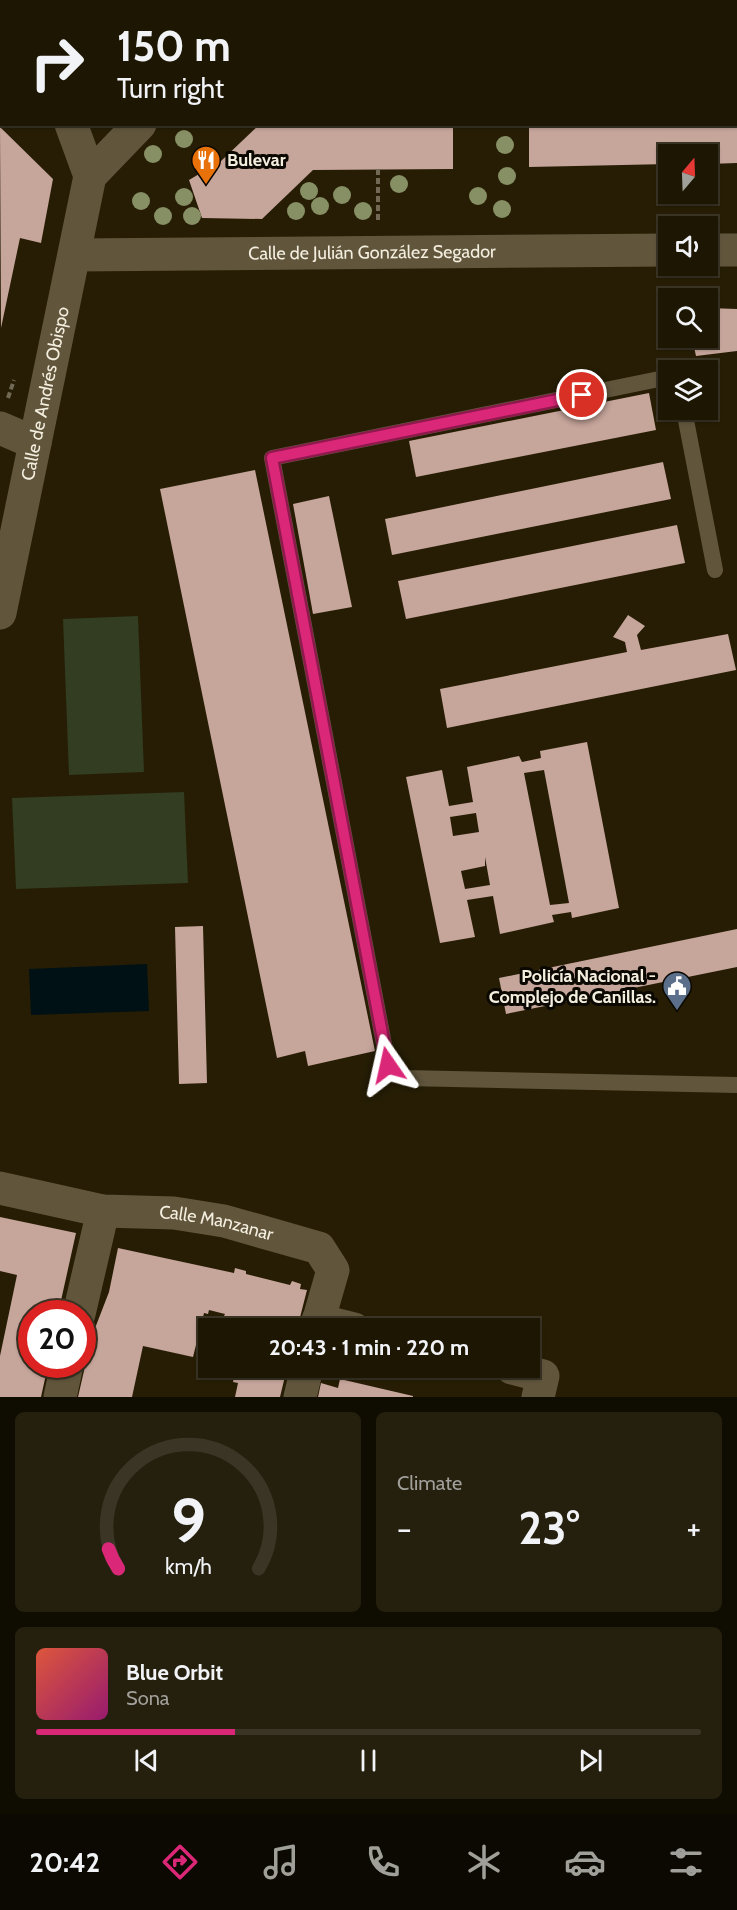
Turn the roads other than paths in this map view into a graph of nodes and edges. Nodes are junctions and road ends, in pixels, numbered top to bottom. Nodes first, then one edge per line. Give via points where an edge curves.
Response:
1 (72, 126) edge
2 (138, 126) edge
3 (90, 176) junction
4 (658, 250) edge
5 (718, 250) edge
6 (737, 250) edge
7 (75, 255) junction
8 (658, 379) edge
9 (686, 420) edge
10 (0, 428) edge
11 (35, 443) junction
12 (715, 570) dead end
13 (0, 612) edge
14 (737, 1086) edge
15 (0, 1188) edge
16 (103, 1211) junction
17 (82, 1300) edge
18 (319, 1318) edge
19 (65, 1378) edge
20 (305, 1378) edge
21 (60, 1397) edge
22 (300, 1397) edge

1 - 3 street
2 - 3 street
3 - 7 street, Calle de Andrés Obispo
4 - 7 street, Calle de Julián González Segador
5 - 6 street
7 - 11 street, Calle de Andrés Obispo
8 - 14 lane via 272,458 388,1065 405,1078
9 - 12 lane
10 - 11 street
11 - 13 street, Calle de Andrés Obispo
15 - 16 street, Calle Manzanar
16 - 17 street
16 - 18 street, Calle Manzanar via 174,1213 224,1221 319,1248 333,1270
19 - 21 street
20 - 22 street

